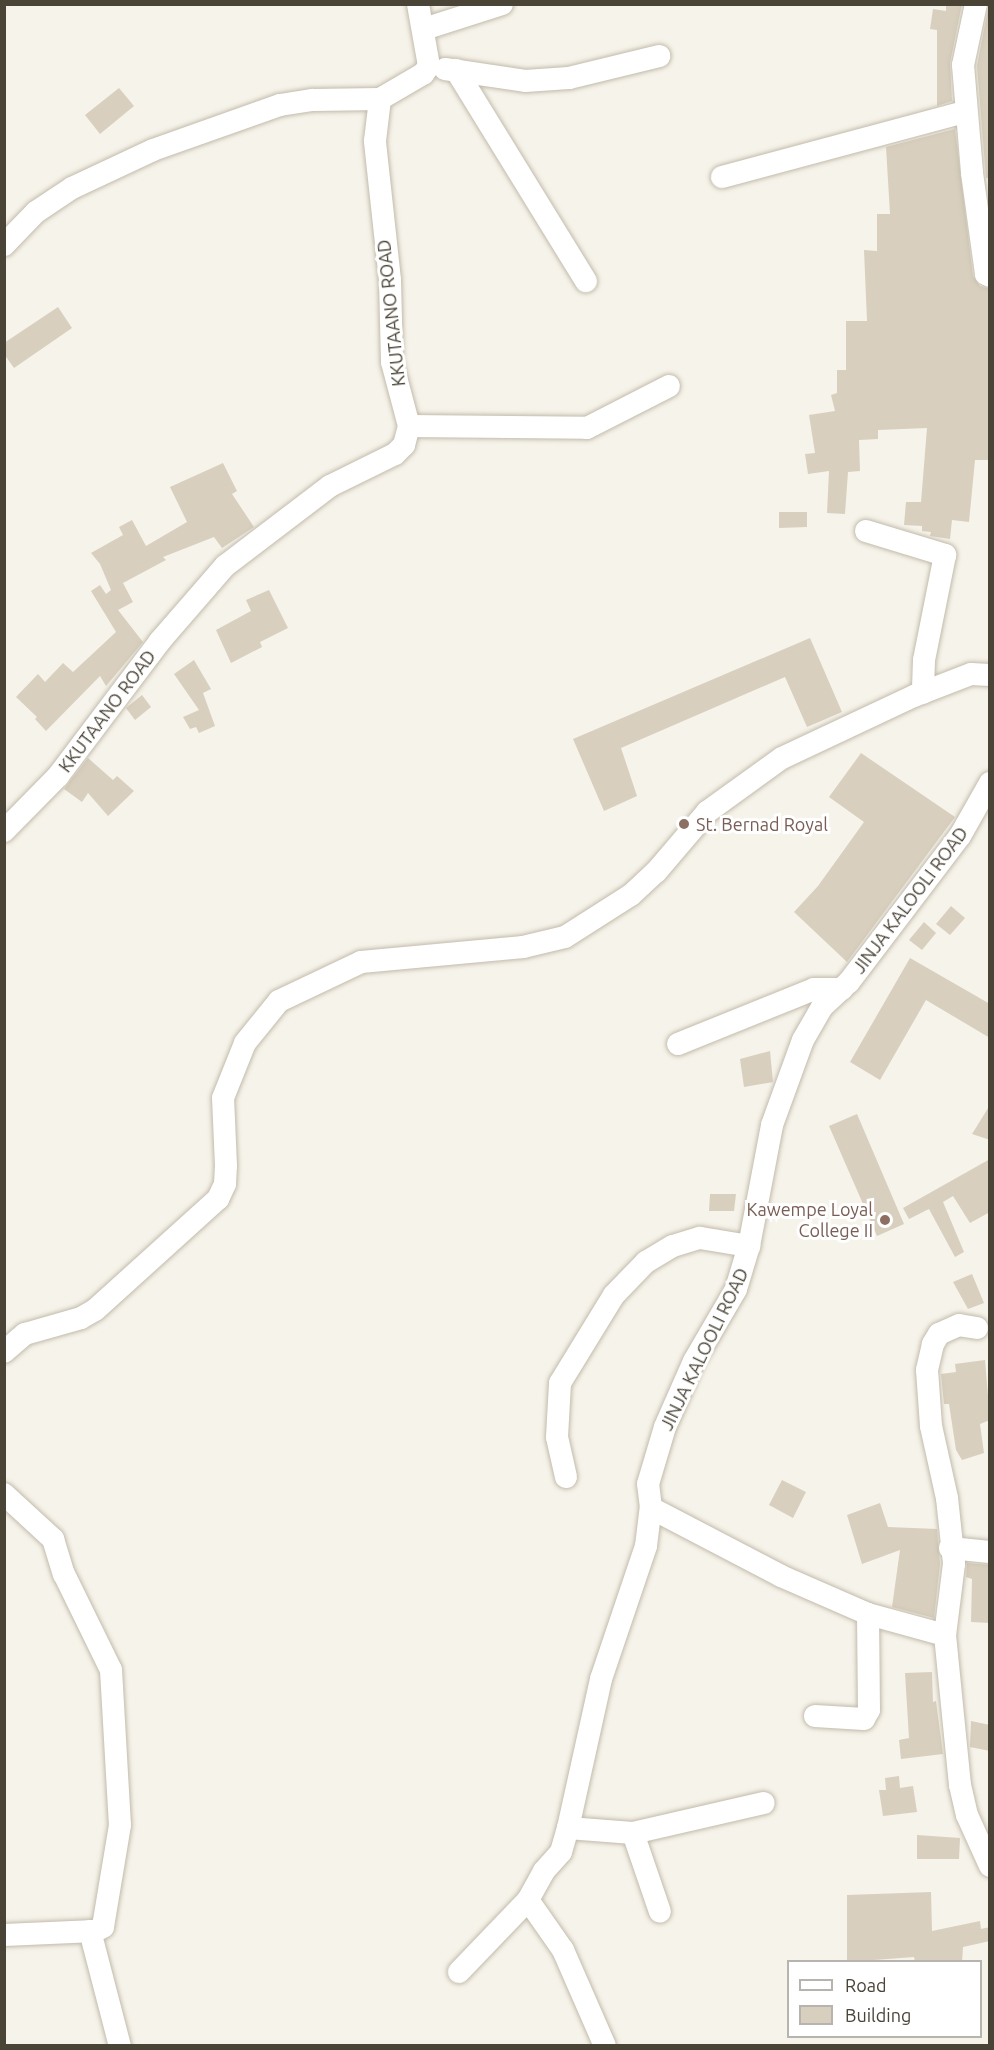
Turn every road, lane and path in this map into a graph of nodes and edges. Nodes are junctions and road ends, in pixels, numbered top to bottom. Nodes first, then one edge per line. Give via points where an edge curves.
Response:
1 (418, 4) edge
2 (502, 4) edge
3 (976, 4) edge
4 (424, 29) junction
5 (659, 56) dead end
6 (429, 66) junction
7 (456, 70) junction
8 (380, 99) junction
9 (965, 112) junction
10 (722, 177) dead end
11 (4, 245) edge
12 (990, 276) edge
13 (586, 281) dead end
14 (669, 386) dead end
15 (409, 426) junction
16 (866, 531) dead end
17 (990, 675) edge
18 (923, 693) junction
19 (990, 783) edge
20 (4, 831) edge
21 (842, 989) junction
22 (678, 1044) dead end
23 (749, 1246) junction
24 (977, 1328) dead end
25 (4, 1352) edge
26 (566, 1477) dead end
27 (4, 1494) edge
28 (651, 1508) junction
29 (950, 1548) junction
30 (990, 1552) edge
31 (868, 1614) junction
32 (945, 1635) junction
33 (815, 1716) dead end
34 (764, 1803) dead end
35 (568, 1828) junction
36 (633, 1833) junction
37 (990, 1866) edge
38 (528, 1900) junction
39 (660, 1912) dead end
40 (90, 1931) junction
41 (4, 1935) edge
42 (459, 1972) dead end
43 (120, 2046) edge
44 (605, 2046) edge

1 - 4 street
2 - 4 street
3 - 9 street via 963,65
4 - 6 street
5 - 7 street via 569,78 525,81
6 - 7 street
6 - 8 street via 423,74
7 - 13 street
8 - 11 street via 313,100 280,105 153,150 72,188 36,212
8 - 15 street, KKUTAANO ROAD via 376,158 390,280 392,362
9 - 10 street
9 - 12 street via 986,274
14 - 15 street via 587,428
15 - 20 street, KKUTAANO ROAD via 404,445 395,454 330,486 225,566 160,641 58,776
16 - 18 street via 945,555 924,660
17 - 18 street via 971,674
18 - 25 street via 807,745 758,774 707,812 632,895 565,937 523,947 361,962 279,1001 245,1042 223,1098 226,1166 225,1184 218,1199 95,1310 81,1318 25,1334
19 - 21 street, JINJA KALOOLI ROAD via 960,836
21 - 22 street via 813,989
21 - 23 street, JINJA KALOOLI ROAD via 822,1007 802,1040 772,1125
23 - 26 street via 700,1238 673,1246 646,1262 614,1295 560,1383 557,1437
23 - 28 street, JINJA KALOOLI ROAD via 736,1289 694,1361 664,1427 648,1484
24 - 29 street via 959,1325 939,1334 927,1370 931,1426 950,1518
27 - 40 street via 53,1539 64,1574 114,1680 119,1834 107,1919 103,1927
28 - 31 street via 781,1576
28 - 35 street, JINJA KALOOLI ROAD via 646,1546 601,1679
29 - 30 street
29 - 32 street via 954,1564
31 - 32 street
31 - 33 street via 869,1697 864,1719
32 - 37 street via 960,1785
34 - 36 street
35 - 36 street
35 - 38 street, JINJA KALOOLI ROAD via 561,1852
36 - 39 street
38 - 42 street, JINJA KALOOLI ROAD
38 - 44 street via 563,1950
40 - 41 street
40 - 43 street

